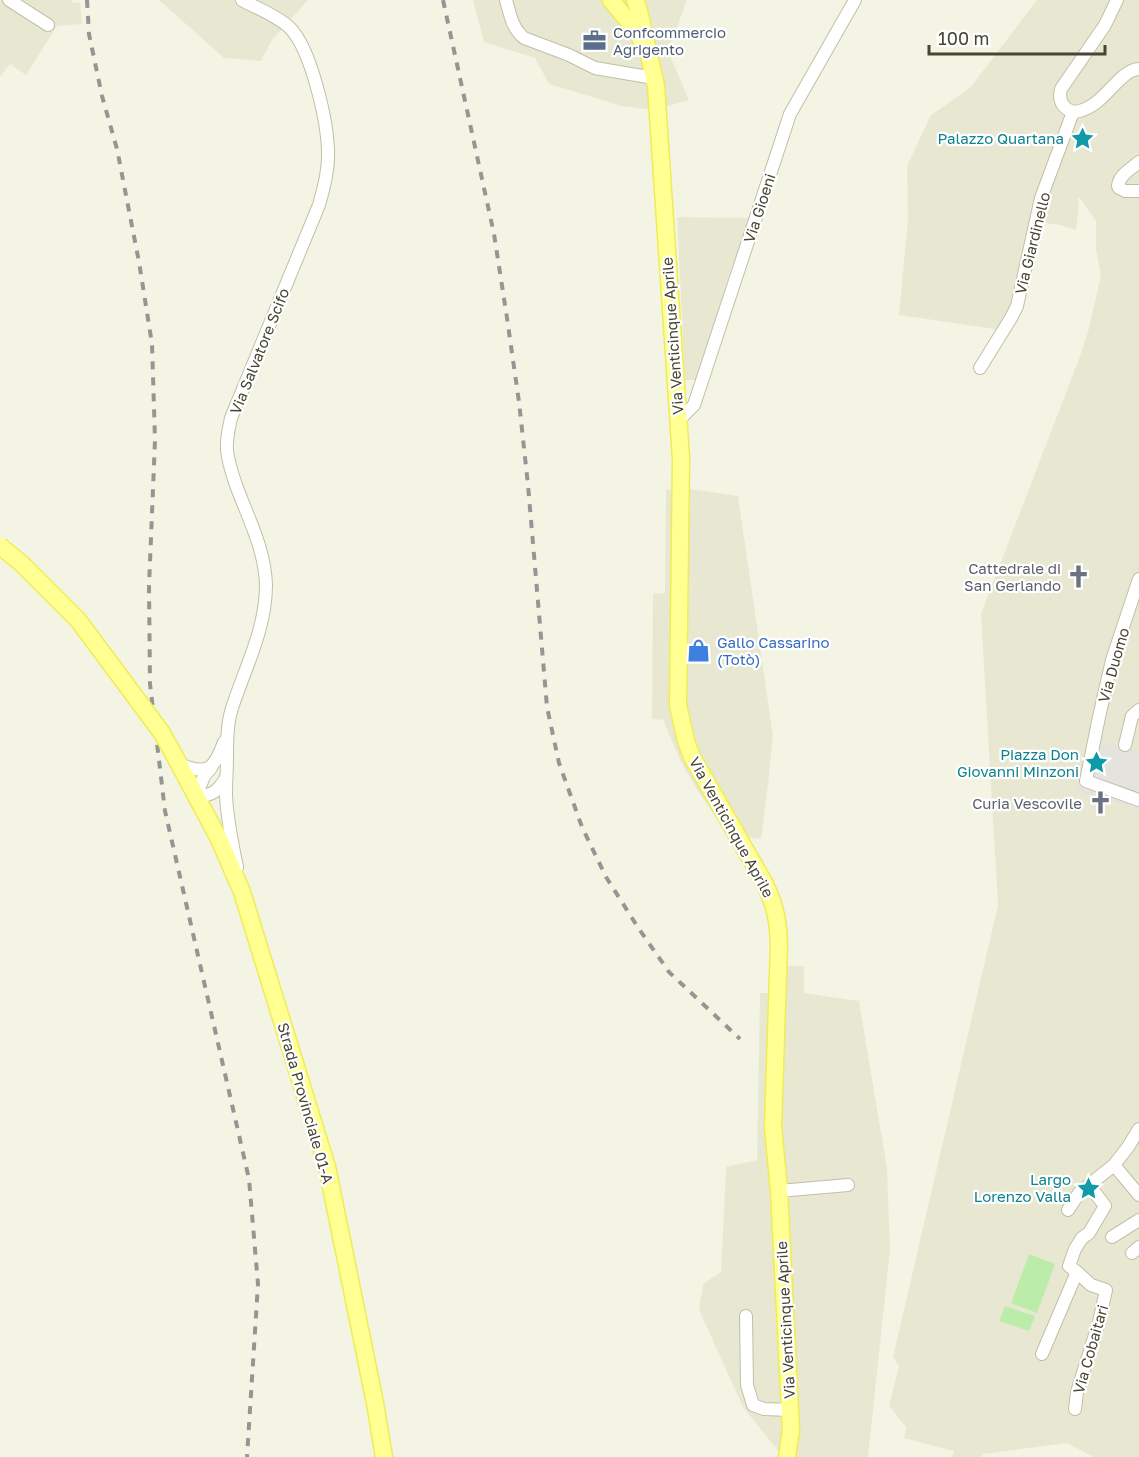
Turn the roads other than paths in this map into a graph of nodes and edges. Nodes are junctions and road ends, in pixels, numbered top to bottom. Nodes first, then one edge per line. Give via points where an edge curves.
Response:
1 (9, 0) edge
2 (242, 0) edge
3 (506, 0) edge
4 (611, 0) edge
5 (635, 0) edge
6 (855, 0) edge
7 (1117, 0) edge
8 (48, 26) dead end
9 (649, 56) junction
10 (1139, 69) edge
11 (654, 78) junction
12 (1073, 112) junction
13 (1139, 162) edge
14 (1139, 191) edge
15 (980, 368) dead end
16 (678, 421) junction
17 (0, 546) edge
18 (1139, 579) edge
19 (1139, 710) edge
20 (227, 733) junction
21 (1125, 745) dead end
22 (179, 764) junction
23 (211, 768) junction
24 (226, 778) junction
25 (196, 797) junction
26 (1139, 800) edge
27 (242, 892) junction
28 (1139, 1129) edge
29 (1114, 1165) junction
30 (848, 1185) dead end
31 (1089, 1185) junction
32 (779, 1191) junction
33 (1139, 1195) edge
34 (1068, 1210) dead end
35 (1139, 1220) edge
36 (1112, 1237) dead end
37 (1077, 1272) junction
38 (746, 1316) dead end
39 (1042, 1354) dead end
40 (790, 1410) junction
41 (1074, 1410) dead end
42 (384, 1457) edge
43 (787, 1457) edge

1 - 8 street
2 - 20 street, Via Salvatore Scifo via 285,23 298,38 312,70 328,151 320,205 228,433 228,463 254,530 266,585 258,636
3 - 11 street via 514,26 524,38 595,68
4 - 9 main road, Via Venticinque Aprile via 637,32
5 - 9 main road, Via Venticinque Aprile
6 - 16 street, Via Gioeni via 790,114 694,405
7 - 12 street via 1105,25 1061,89 1060,101
9 - 11 main road, Via Venticinque Aprile
10 - 12 street via 1128,71 1096,102
11 - 16 main road, Via Venticinque Aprile
12 - 15 street, Via Giardinello via 1041,198 1017,306
13 - 14 street via 1118,183 1122,190
16 - 32 main road, Via Venticinque Aprile via 678,705 692,757 765,884 776,914 773,1127
17 - 22 main road, Strada Provinciale 01-A, bridge via 78,620 162,733
18 - 26 street, Via Duomo via 1112,660 1086,781
19 - 21 street via 1132,716
20 - 23 street, Via Salvatore Scifo
20 - 24 street, Via Salvatore Scifo
22 - 23 street via 202,770
22 - 25 main road, Strada Provinciale 01-A
23 - 25 street, Via Salvatore Scifo
24 - 25 street via 220,789 209,796
24 - 27 street, Via Salvatore Scifo via 228,816
25 - 27 main road, Strada Provinciale 01-A
27 - 42 main road, Strada Provinciale 01-A via 327,1167
28 - 29 street
29 - 31 street
29 - 33 street
30 - 32 street
31 - 34 street
31 - 37 street via 1105,1206 1075,1249 1069,1266
32 - 40 main road, Via Venticinque Aprile
35 - 36 street
37 - 39 street
37 - 41 street, Via Cobaitari via 1091,1285 1106,1290
38 - 40 street via 747,1385 753,1406
40 - 43 main road, Via Venticinque Aprile

